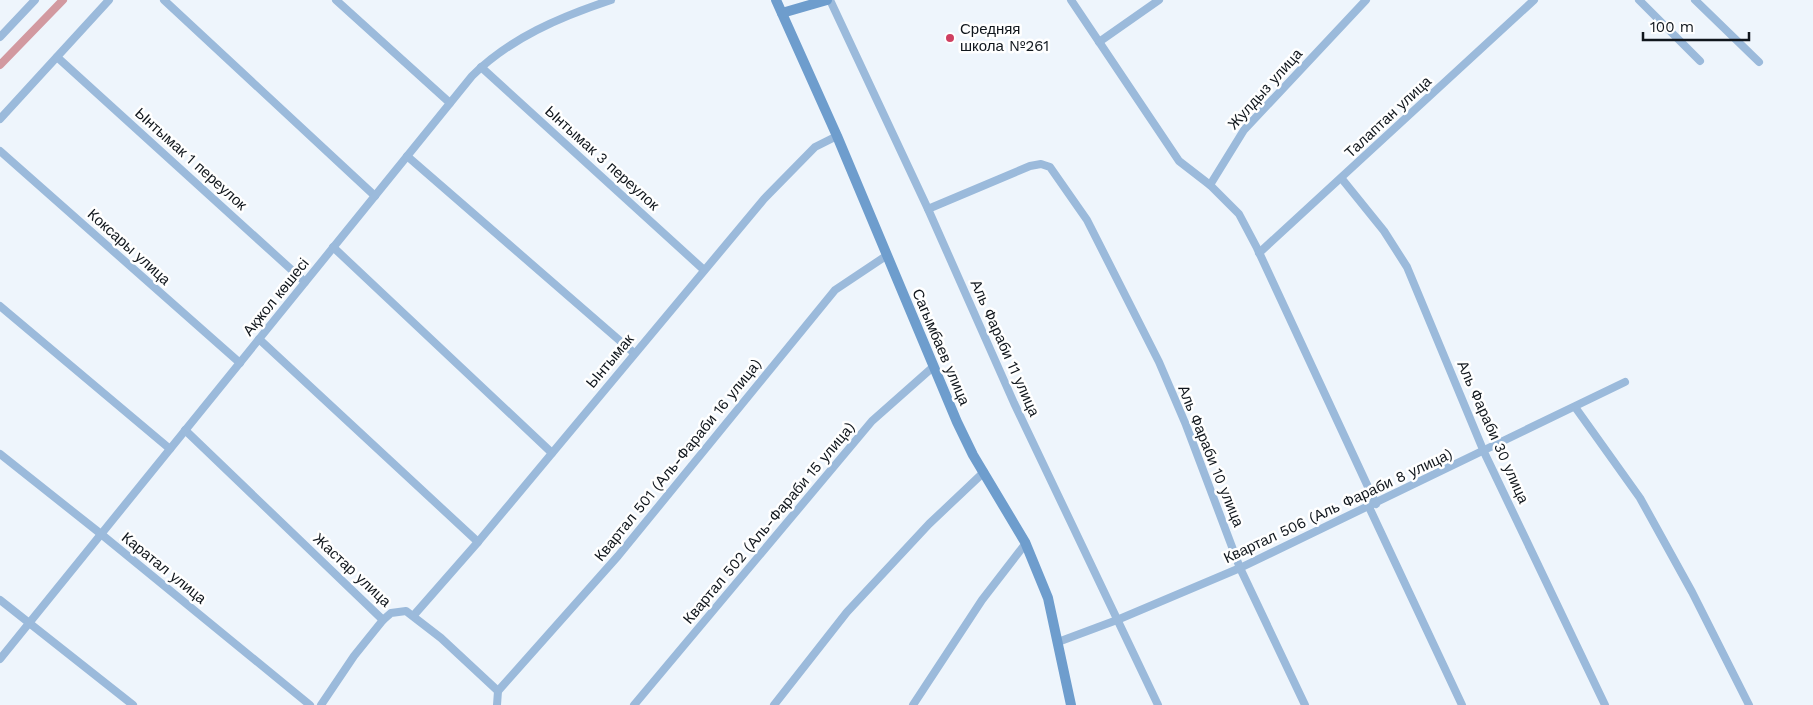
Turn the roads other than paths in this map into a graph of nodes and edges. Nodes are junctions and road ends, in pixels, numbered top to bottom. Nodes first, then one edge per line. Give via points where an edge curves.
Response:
1 (35, 0) edge
2 (109, 0) edge
3 (164, 0) edge
4 (336, 0) edge
5 (611, 0) edge
6 (776, 0) edge
7 (828, 0) edge
8 (1072, 0) edge
9 (1160, 0) edge
10 (1366, 0) edge
11 (1534, 0) edge
12 (1638, 0) edge
13 (1694, 0) edge
14 (782, 13) junction
15 (0, 37) edge
16 (1098, 42) junction
17 (57, 57) junction
18 (1700, 60) dead end
19 (1759, 62) dead end
20 (481, 67) junction
21 (450, 103) junction
22 (0, 119) edge
23 (837, 136) junction
24 (0, 151) edge
25 (407, 156) junction
26 (1342, 179) junction
27 (1210, 185) junction
28 (375, 196) junction
29 (928, 209) junction
30 (334, 247) junction
31 (1260, 253) junction
32 (886, 256) junction
33 (704, 270) junction
34 (305, 282) junction
35 (0, 306) edge
36 (259, 339) junction
37 (634, 353) junction
38 (240, 363) junction
39 (933, 367) junction
40 (1624, 382) dead end
41 (1575, 407) junction
42 (186, 430) junction
43 (170, 449) junction
44 (1484, 452) junction
45 (552, 453) junction
46 (0, 454) edge
47 (984, 472) junction
48 (1372, 506) junction
49 (101, 534) junction
50 (478, 542) junction
51 (1026, 543) junction
52 (1240, 568) junction
53 (0, 600) edge
54 (414, 614) junction
55 (383, 620) junction
56 (1117, 620) junction
57 (29, 624) junction
58 (1058, 642) junction
59 (0, 659) edge
60 (498, 691) junction
61 (133, 705) edge
62 (310, 705) edge
63 (321, 705) edge
64 (497, 705) edge
65 (634, 705) edge
66 (774, 705) edge
67 (913, 705) edge
68 (1071, 705) edge
69 (1158, 705) edge
70 (1305, 705) edge
71 (1462, 705) edge
72 (1605, 705) edge
73 (1750, 705) edge

1 - 15 street
2 - 17 street
3 - 28 street
4 - 21 street
5 - 20 street, Ақжол көшесі via 520,37
6 - 14 street, Сагымбаев улица
7 - 14 street
7 - 29 street, Аль Фараби 11 улица
8 - 16 street
9 - 16 street
10 - 27 street, Жулдыз улица via 1244,130
11 - 26 street, Талаптан улица
12 - 18 street
13 - 19 street
14 - 23 street, Сагымбаев улица
16 - 27 street via 1179,161
17 - 22 street
17 - 34 street, Ынтымак 1 переулок
20 - 21 street, Ақжол көшесі
20 - 33 street, Ынтымак 3 переулок
21 - 25 street, Ақжол көшесі
23 - 32 street, Сагымбаев улица
23 - 33 street, Ынтымак via 815,147 798,163
24 - 38 street, Коксары улица
25 - 28 street, Ақжол көшесі
25 - 37 street
26 - 31 street, Талаптан улица
26 - 44 street, Аль Фараби 30 улица via 1384,231 1407,267
27 - 31 street via 1239,214
28 - 30 street, Ақжол көшесі
29 - 52 street, Аль Фараби 10 улица via 1030,166 1050,166 1087,220 1159,362
29 - 56 street, Аль Фараби 11 улица via 1014,403
30 - 34 street, Ақжол көшесі
30 - 45 street
31 - 48 street
32 - 39 street, Сагымбаев улица
32 - 60 street, Квартал 501 (Аль-Фараби 16 улица) via 835,290 618,556
33 - 37 street, Ынтымак
34 - 36 street, Ақжол көшесі
35 - 43 street
36 - 38 street, Ақжол көшесі
36 - 50 street
37 - 45 street, Ынтымак
38 - 42 street, Ақжол көшесі
39 - 47 street, Сагымбаев улица
39 - 65 street, Квартал 502 (Аль-Фараби 15 улица) via 872,420
40 - 41 street, Квартал 506 (Аль Фараби 8 улица)
41 - 44 street, Квартал 506 (Аль Фараби 8 улица)
41 - 73 street via 1640,498
42 - 43 street, Ақжол көшесі
42 - 55 street, Жастар улица
43 - 49 street, Ақжол көшесі
44 - 48 street, Квартал 506 (Аль Фараби 8 улица)
44 - 72 street, Аль Фараби 30 улица
45 - 50 street, Ынтымак
46 - 49 street, Каратал улица
47 - 51 street, Сагымбаев улица
47 - 66 street via 846,612
48 - 52 street, Квартал 506 (Аль Фараби 8 улица)
48 - 71 street
49 - 57 street, Ақжол көшесі
49 - 62 street, Каратал улица
50 - 54 street, Ынтымак
51 - 58 street, Сагымбаев улица via 1048,598
51 - 67 street via 982,600
52 - 56 street, Квартал 506 (Аль Фараби 8 улица)
52 - 70 street, Аль Фараби 10 улица
53 - 57 street
54 - 55 street, Жастар улица via 398,611
54 - 60 street
55 - 63 street
56 - 58 street, Квартал 506 (Аль Фараби 8 улица)
56 - 69 street, Аль Фараби 11 улица
57 - 59 street, Ақжол көшесі
57 - 61 street
58 - 68 street, Сагымбаев улица
60 - 64 street

